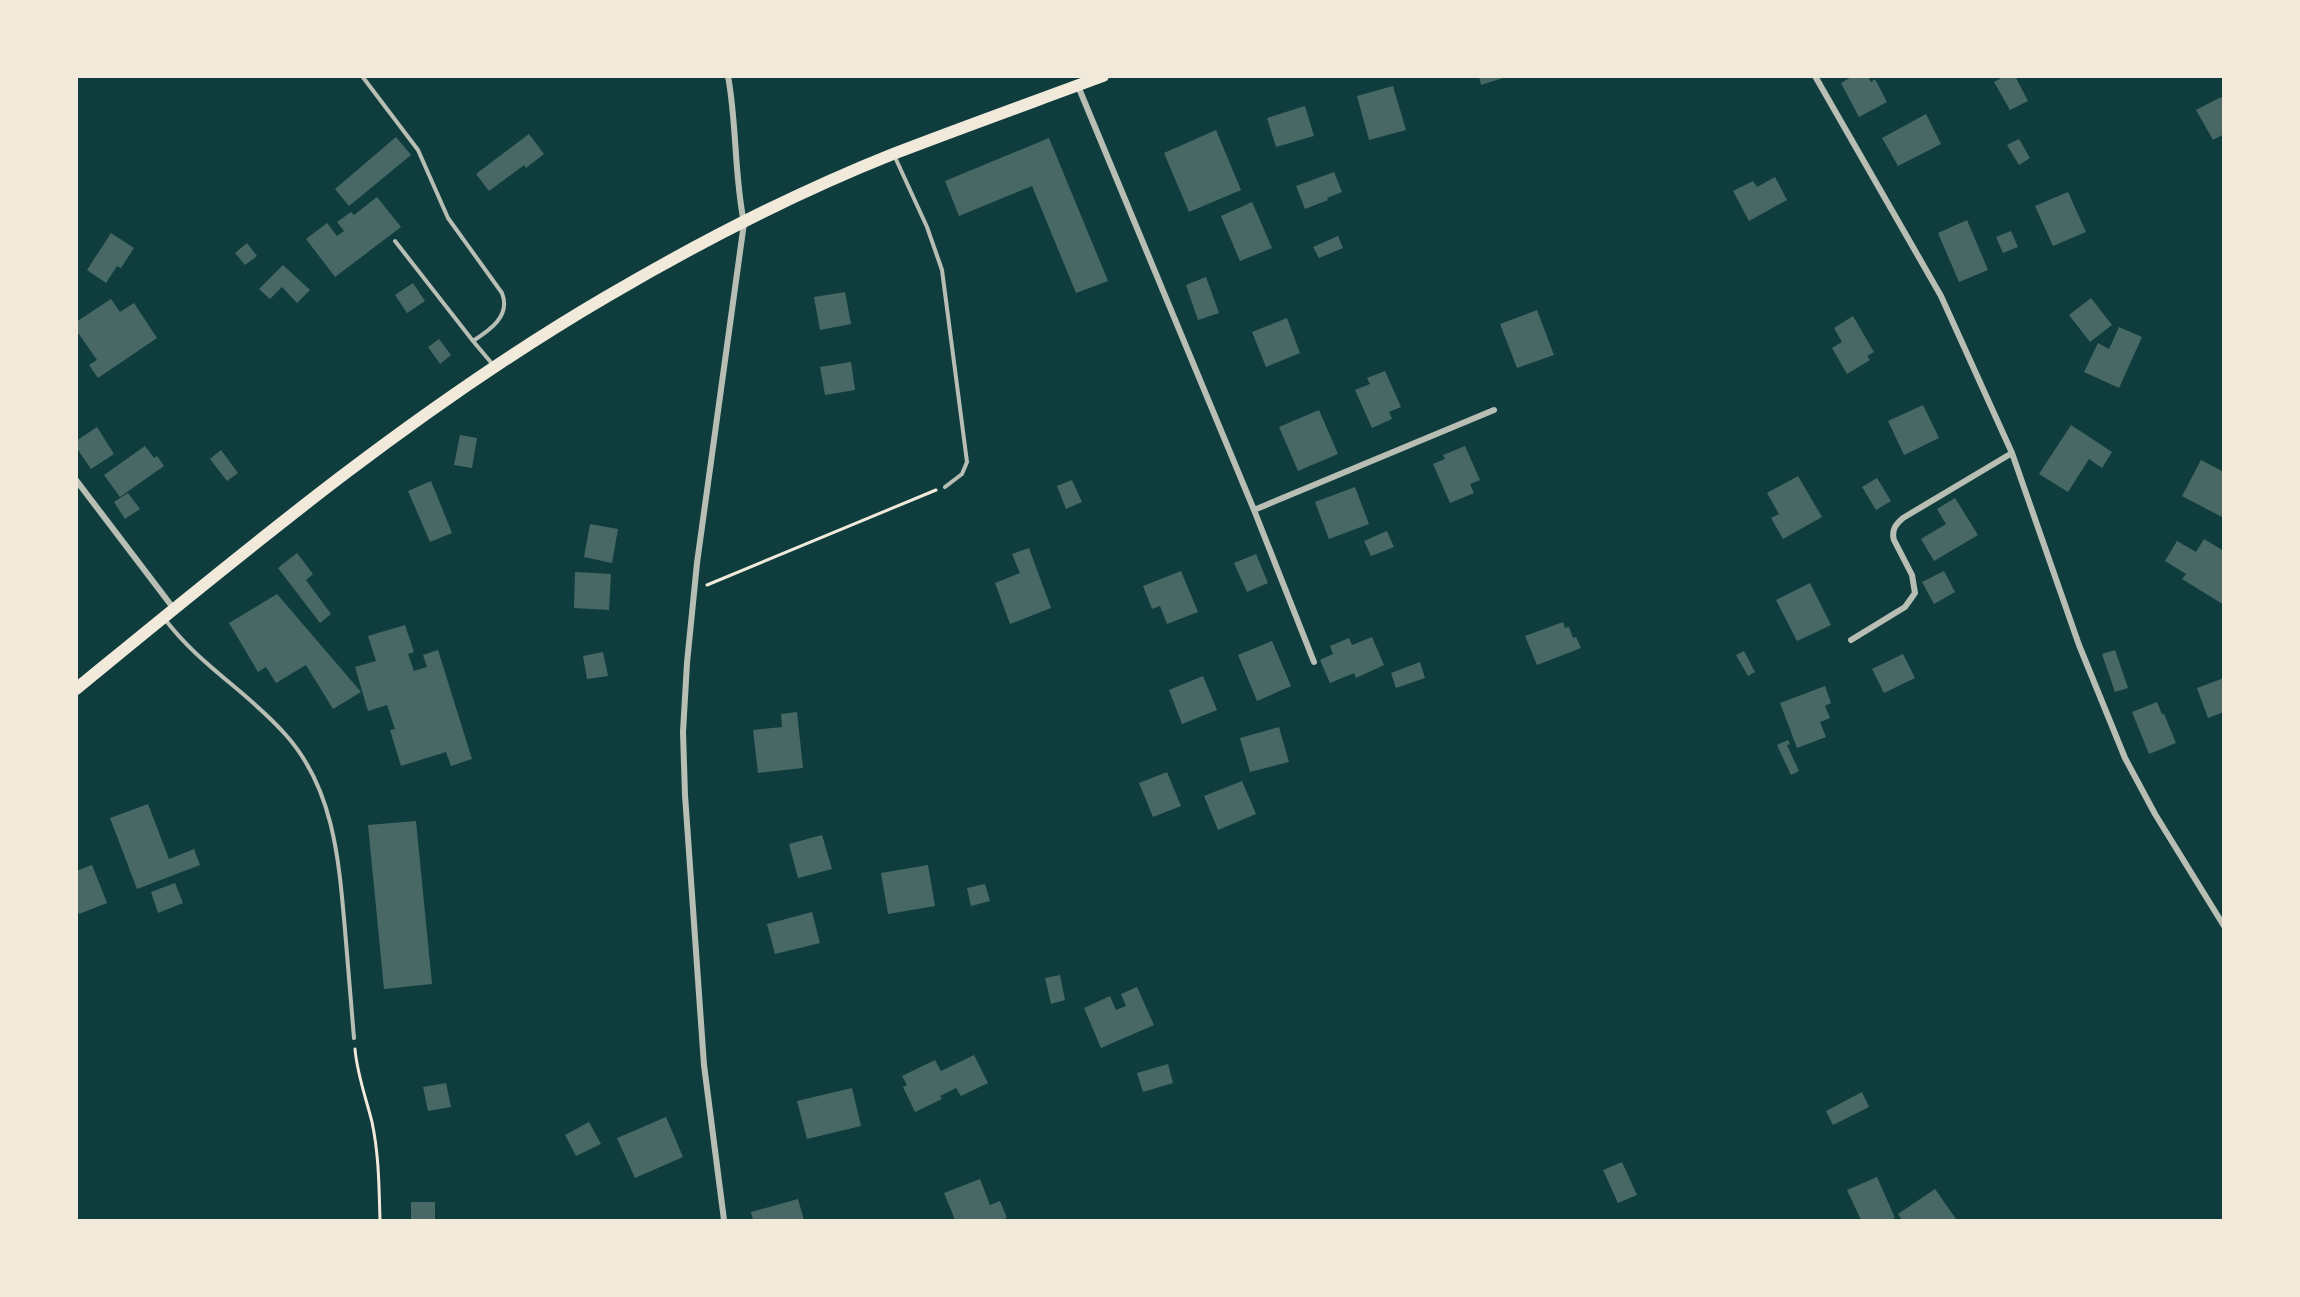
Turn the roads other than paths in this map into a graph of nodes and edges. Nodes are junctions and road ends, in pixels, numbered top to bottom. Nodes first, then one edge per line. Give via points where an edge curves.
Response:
1 (362, 76) edge
2 (728, 76) edge
3 (1103, 76) edge
4 (1815, 76) edge
5 (1078, 86) junction
6 (894, 154) junction
7 (744, 223) junction
8 (395, 242) dead end
9 (473, 341) junction
10 (494, 367) junction
11 (1494, 410) dead end
12 (2012, 453) junction
13 (76, 480) edge
14 (945, 487) road end
15 (1254, 510) junction
16 (174, 609) junction
17 (164, 618) junction
18 (1851, 640) dead end
19 (1314, 662) dead end
20 (76, 689) edge
21 (2223, 926) edge
22 (354, 1038) road end
23 (724, 1221) edge

1 - 9 lane via 418,150 448,218 502,293 504,306 500,318
2 - 7 street via 734,111 736,182
3 - 5 main road
4 - 12 street via 1941,296
5 - 6 main road
5 - 15 street
6 - 7 main road
6 - 14 lane via 931,236 944,281 967,455 966,469
7 - 10 main road via 615,292
7 - 23 street via 694,590 683,732 704,1065
8 - 9 lane
9 - 10 lane
10 - 16 main road via 341,476
11 - 15 street
12 - 18 street via 1895,525 1892,535 1914,580 1913,599
12 - 21 street via 2079,645 2125,758
13 - 16 street
15 - 19 street
16 - 17 main road
17 - 20 main road
17 - 22 lane via 200,659 271,718 294,744 316,780 331,824 338,862

